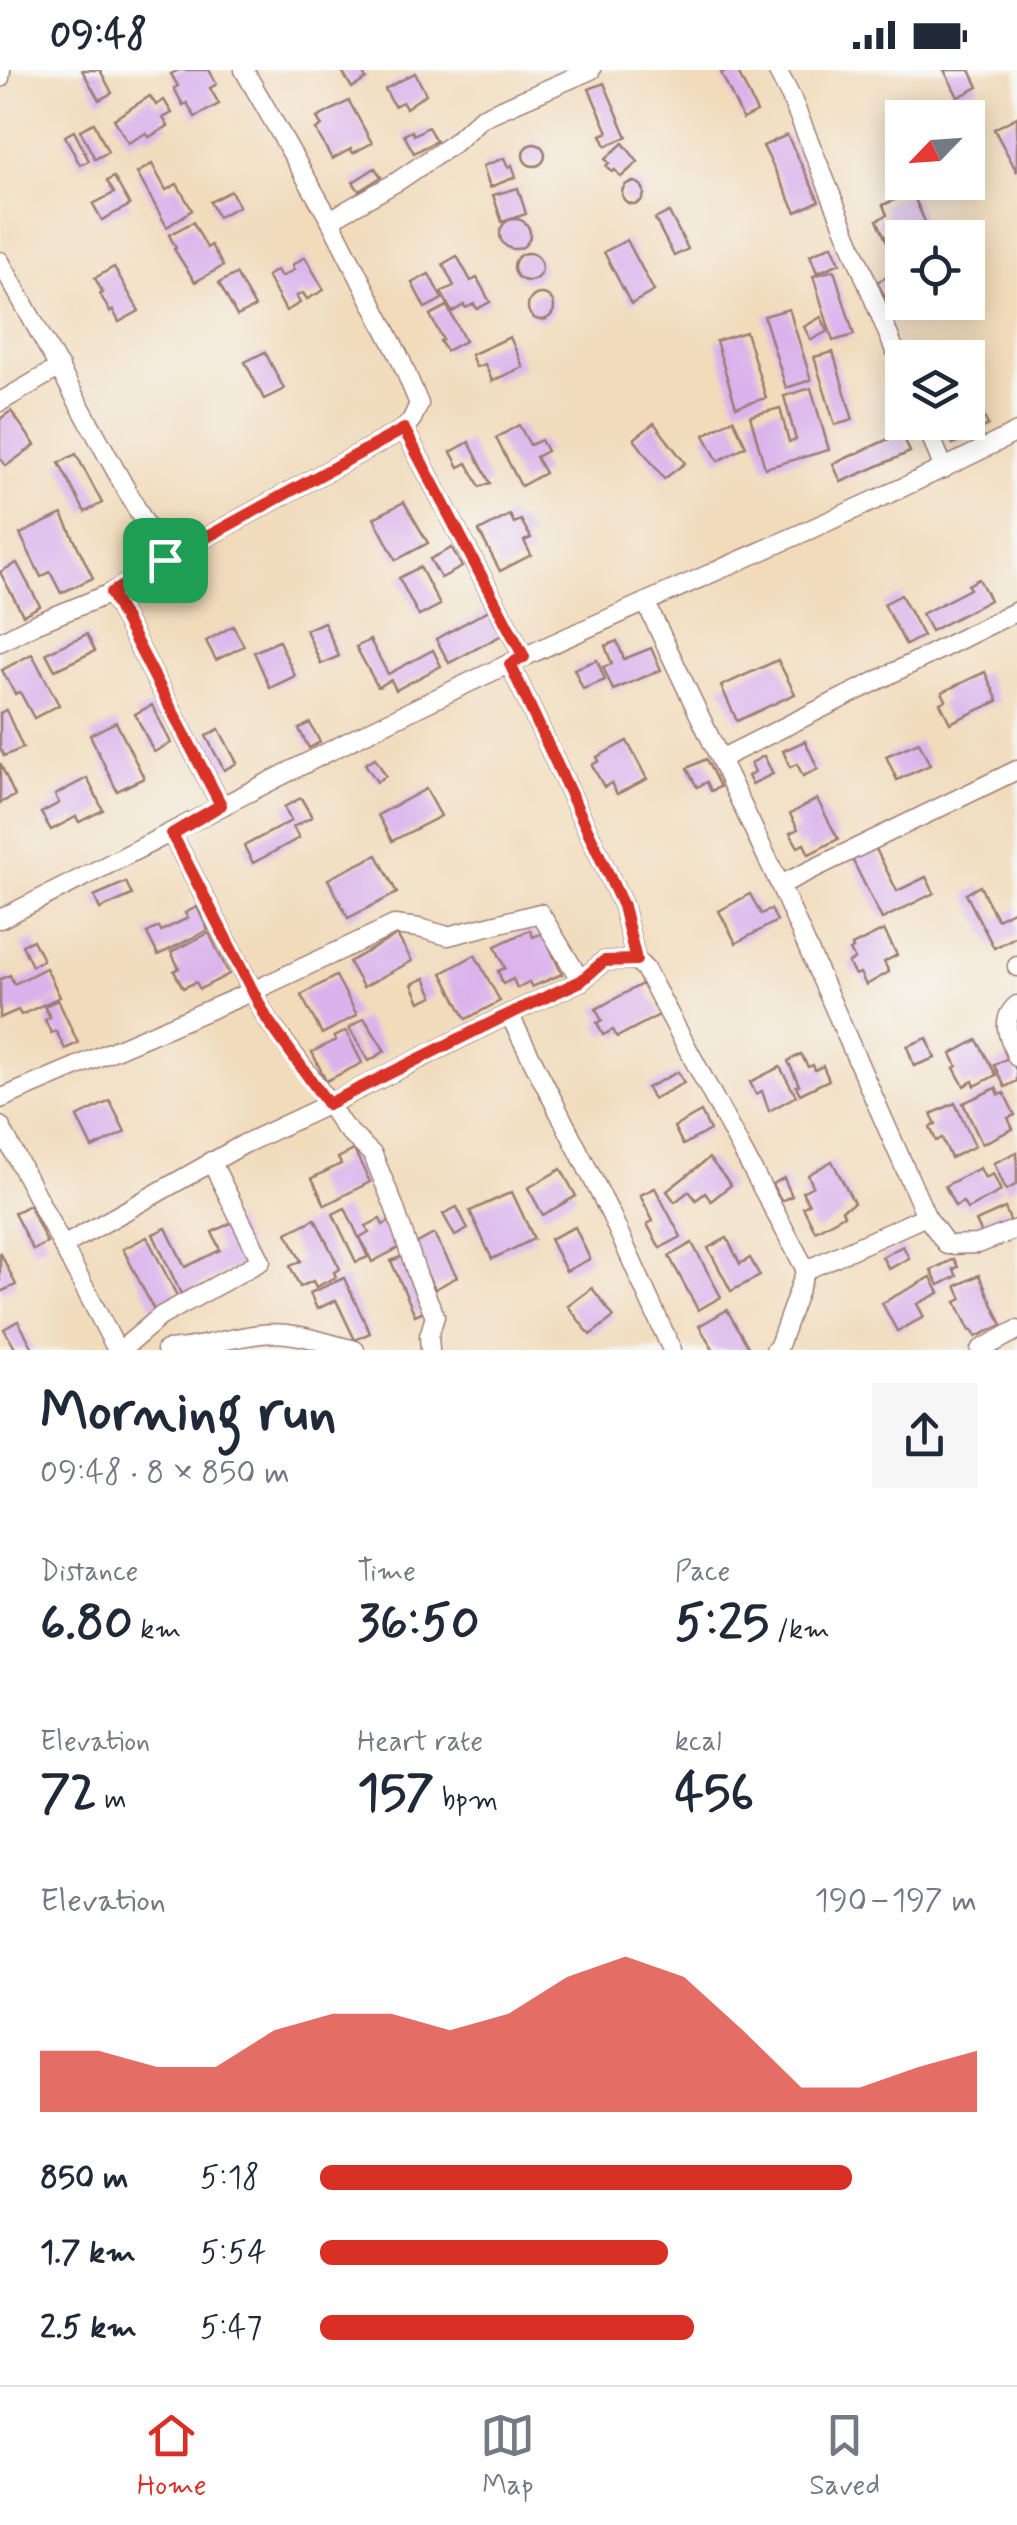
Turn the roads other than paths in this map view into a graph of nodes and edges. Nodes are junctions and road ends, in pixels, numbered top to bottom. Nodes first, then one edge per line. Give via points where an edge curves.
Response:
1 (1, 70) edge
2 (244, 70) edge
3 (591, 70) edge
4 (777, 70) edge
5 (0, 78) edge
6 (330, 220) junction
7 (0, 261) edge
8 (891, 340) edge
9 (60, 367) junction
10 (0, 402) edge
11 (404, 429) junction
12 (1017, 432) edge
13 (932, 440) edge
14 (944, 469) junction
15 (165, 560) junction
16 (111, 593) junction
17 (646, 603) junction
18 (1017, 610) edge
19 (0, 642) edge
20 (517, 660) junction
21 (720, 759) junction
22 (1017, 770) edge
23 (221, 805) junction
24 (172, 834) junction
25 (780, 885) junction
26 (0, 919) edge
27 (636, 960) junction
28 (581, 981) junction
29 (251, 992) junction
30 (1017, 1005) edge
31 (509, 1014) junction
32 (1017, 1057) edge
33 (0, 1099) edge
34 (328, 1104) junction
35 (0, 1126) edge
36 (211, 1161) junction
37 (926, 1216) junction
38 (1017, 1229) edge
39 (999, 1238) junction
40 (63, 1246) junction
41 (1017, 1246) edge
42 (806, 1270) junction
43 (1017, 1330) edge
44 (119, 1350) edge
45 (166, 1350) edge
46 (355, 1350) edge
47 (430, 1350) edge
48 (672, 1350) edge
49 (774, 1350) edge
50 (980, 1350) edge

1 - 5 street
2 - 6 street
3 - 6 street via 480,118 454,143
4 - 8 street
6 - 11 street via 414,389 419,404
7 - 9 street
9 - 10 street
9 - 15 street
11 - 15 street
11 - 20 street
12 - 14 street
13 - 14 street
14 - 17 street
15 - 16 street
16 - 19 street
16 - 23 street
17 - 20 street
17 - 21 street
18 - 21 street
20 - 23 street
20 - 27 street via 623,906
21 - 25 street
22 - 25 street
23 - 24 street
24 - 26 street
24 - 29 street
25 - 37 street
27 - 28 street via 604,961
27 - 42 street
28 - 29 street via 540,913 448,936 394,925
28 - 31 street
29 - 33 street
29 - 34 street
30 - 32 street via 1005,1032
31 - 34 street
31 - 48 street
34 - 36 street
34 - 47 street via 373,1155 435,1316
35 - 40 street
36 - 40 street
36 - 44 street via 261,1262 161,1316
37 - 39 street via 948,1245
37 - 42 street
38 - 39 street
39 - 41 street
40 - 44 street
42 - 49 street
43 - 50 street
45 - 46 street via 288,1334

